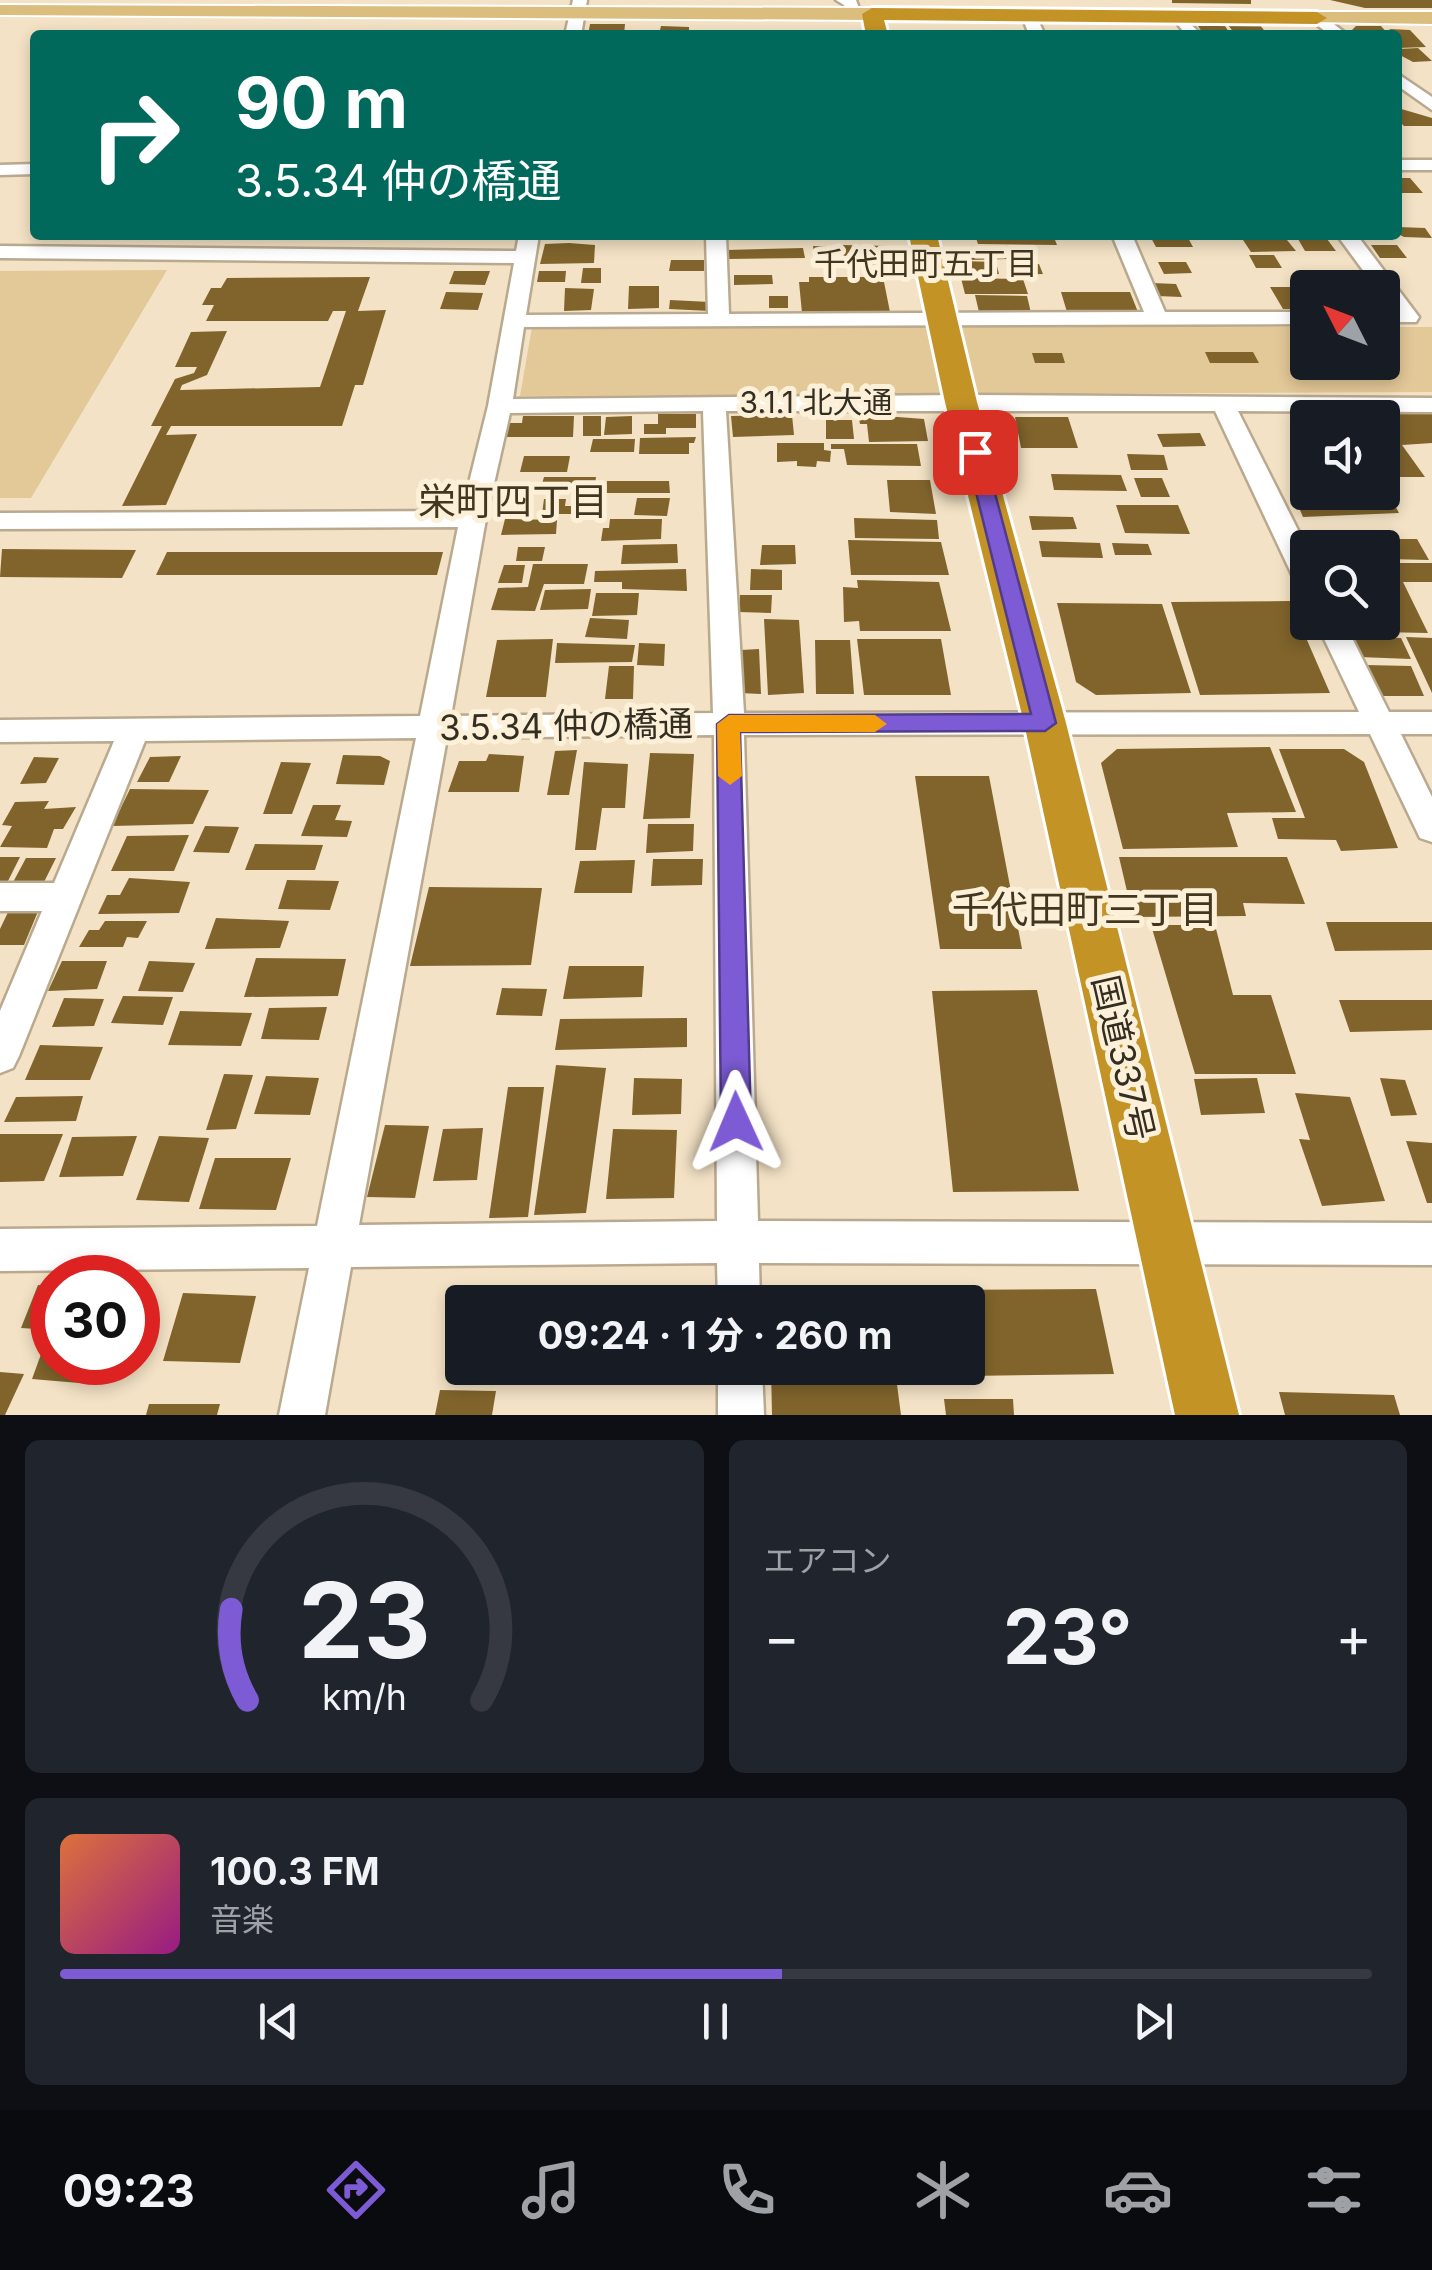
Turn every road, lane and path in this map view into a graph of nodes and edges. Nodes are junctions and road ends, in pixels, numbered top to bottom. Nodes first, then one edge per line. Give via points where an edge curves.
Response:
1 (1286, 0) edge
2 (579, 7) edge
3 (0, 10) edge
4 (862, 16) edge
5 (1317, 18) junction
6 (1432, 18) edge
7 (1033, 26) edge
8 (1187, 26) edge
9 (1333, 30) edge
10 (1402, 82) edge
11 (1402, 106) edge
12 (1432, 106) edge
13 (1402, 165) edge
14 (1432, 165) edge
15 (0, 170) edge
16 (30, 170) edge
17 (716, 240) edge
18 (924, 240) edge
19 (1124, 240) edge
20 (1351, 240) edge
21 (527, 246) edge
22 (0, 252) edge
23 (1400, 317) edge
24 (1408, 317) junction
25 (1432, 317) edge
26 (1290, 318) edge
27 (515, 321) junction
28 (719, 321) junction
29 (943, 321) junction
30 (1158, 321) junction
31 (962, 402) junction
32 (1223, 403) junction
33 (714, 404) junction
34 (1432, 405) edge
35 (500, 406) junction
36 (473, 519) junction
37 (0, 521) edge
38 (1290, 542) edge
39 (1339, 640) edge
40 (1045, 723) junction
41 (1432, 723) edge
42 (729, 724) junction
43 (1382, 724) junction
44 (434, 728) junction
45 (134, 730) junction
46 (0, 731) edge
47 (1432, 828) edge
48 (65, 896) junction
49 (0, 897) edge
50 (0, 1056) edge
51 (738, 1242) junction
52 (1432, 1244) edge
53 (1168, 1245) junction
54 (337, 1249) junction
55 (0, 1250) edge
56 (739, 1285) edge
57 (740, 1385) edge
58 (302, 1415) edge
59 (740, 1415) edge
60 (1208, 1415) edge

1 - 5 highway
2 - 3 main road
2 - 4 main road
4 - 7 highway
5 - 6 main road
5 - 8 highway
5 - 9 street
7 - 8 highway
10 - 12 street
11 - 12 street
13 - 14 street
15 - 16 street
17 - 28 street
18 - 29 highway, 国道337号
19 - 30 street
20 - 24 street
21 - 22 street
21 - 27 street
23 - 24 street
24 - 25 street
26 - 30 street
27 - 28 street
27 - 35 street
28 - 29 street
29 - 30 street
29 - 31 highway, 国道337号
31 - 32 street, 3.1.1 北大通
31 - 33 street, 3.1.1 北大通
31 - 40 highway, 国道337号
32 - 34 street, 3.1.1 北大通
32 - 38 street
33 - 35 street, 3.1.1 北大通
33 - 42 street
35 - 36 street
36 - 37 street
36 - 44 street
39 - 43 street
40 - 42 street, 3.5.34 仲の橋通
40 - 43 street, 3.5.34 仲の橋通
40 - 53 highway, 国道337号
41 - 43 street, 3.5.34 仲の橋通
42 - 44 street, 3.5.34 仲の橋通
42 - 51 street
43 - 47 street
44 - 45 street, 3.5.34 仲の橋通
44 - 54 street
45 - 46 street, 3.5.34 仲の橋通
45 - 48 street
48 - 49 street
48 - 50 street
51 - 53 street
51 - 54 street
51 - 56 street
52 - 53 street
53 - 60 highway, 国道337号
54 - 55 street
54 - 58 street
57 - 59 street

